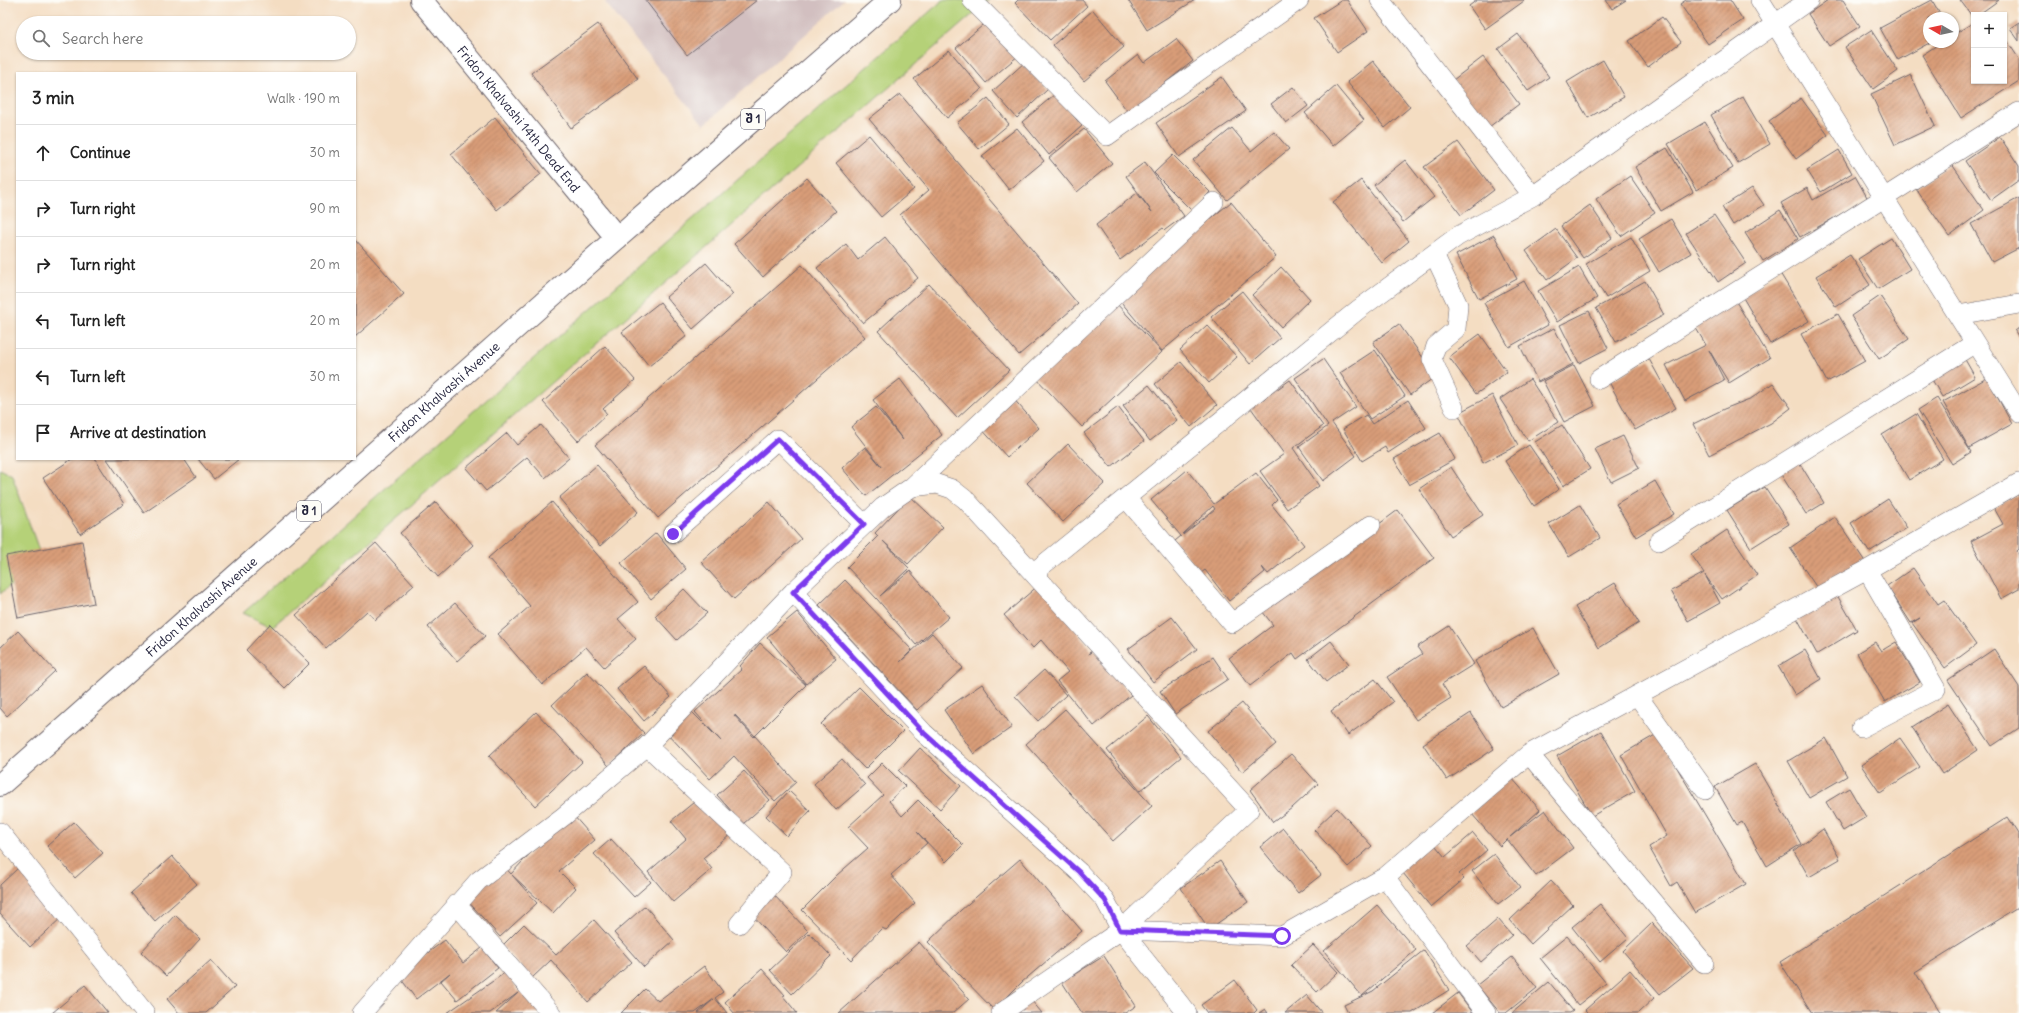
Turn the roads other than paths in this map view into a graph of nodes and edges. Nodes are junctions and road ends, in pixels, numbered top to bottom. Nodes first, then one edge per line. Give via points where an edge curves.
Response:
1 (421, 0) edge
2 (890, 0) edge
3 (972, 0) edge
4 (1300, 0) edge
5 (1380, 0) edge
6 (1760, 0) edge
7 (1809, 0) edge
8 (1774, 25) junction
9 (2019, 112) edge
10 (1533, 196) junction
11 (1884, 196) junction
12 (1214, 202) dead end
13 (617, 238) junction
14 (1434, 254) junction
15 (2019, 304) edge
16 (1958, 315) junction
17 (1975, 343) junction
18 (1599, 379) dead end
19 (1454, 408) dead end
20 (2019, 413) edge
21 (2019, 483) edge
22 (912, 487) junction
23 (1126, 498) junction
24 (864, 524) junction
25 (1371, 525) dead end
26 (673, 534) dead end
27 (1659, 541) dead end
28 (1867, 570) junction
29 (1033, 573) junction
30 (793, 592) junction
31 (1637, 695) junction
32 (1861, 728) dead end
33 (647, 746) junction
34 (1529, 754) junction
35 (0, 785) edge
36 (1704, 790) dead end
37 (0, 832) edge
38 (1385, 877) junction
39 (456, 904) junction
40 (739, 924) dead end
41 (1120, 930) junction
42 (1704, 963) dead end
43 (145, 1013) edge
44 (362, 1013) edge
45 (552, 1013) edge
46 (1001, 1013) edge
47 (1187, 1013) edge
48 (1486, 1013) edge

1 - 13 main road, Fridon Khalvashi 14th Dead End
2 - 13 main road, Fridon Khalvashi Avenue / შ 1
3 - 4 lane via 1107,136
5 - 10 lane
6 - 8 lane
7 - 8 lane
8 - 10 lane
8 - 11 lane
9 - 11 lane
10 - 14 lane via 1458,236
11 - 16 lane
11 - 18 lane
12 - 22 lane
13 - 35 main road, Fridon Khalvashi Avenue / შ 1
14 - 19 lane via 1458,305 1456,329 1436,346 1432,359
14 - 23 lane via 1359,309
15 - 16 lane
16 - 17 lane
17 - 20 lane
17 - 27 lane
21 - 28 lane
22 - 24 lane
22 - 29 lane via 937,484 952,489 966,500
23 - 25 lane via 1232,623
23 - 29 lane
24 - 26 lane via 778,439
24 - 30 lane
28 - 31 lane
28 - 32 lane via 1936,689
29 - 41 lane via 1249,810
30 - 33 lane
30 - 41 lane via 924,733 1079,872 1105,900
31 - 34 lane
31 - 36 lane
33 - 39 lane via 564,816 478,881
33 - 40 lane via 782,872
34 - 38 lane
34 - 42 lane
37 - 43 lane
38 - 41 lane via 1282,936
38 - 48 lane
39 - 44 lane
39 - 45 lane
41 - 46 lane
41 - 47 lane

